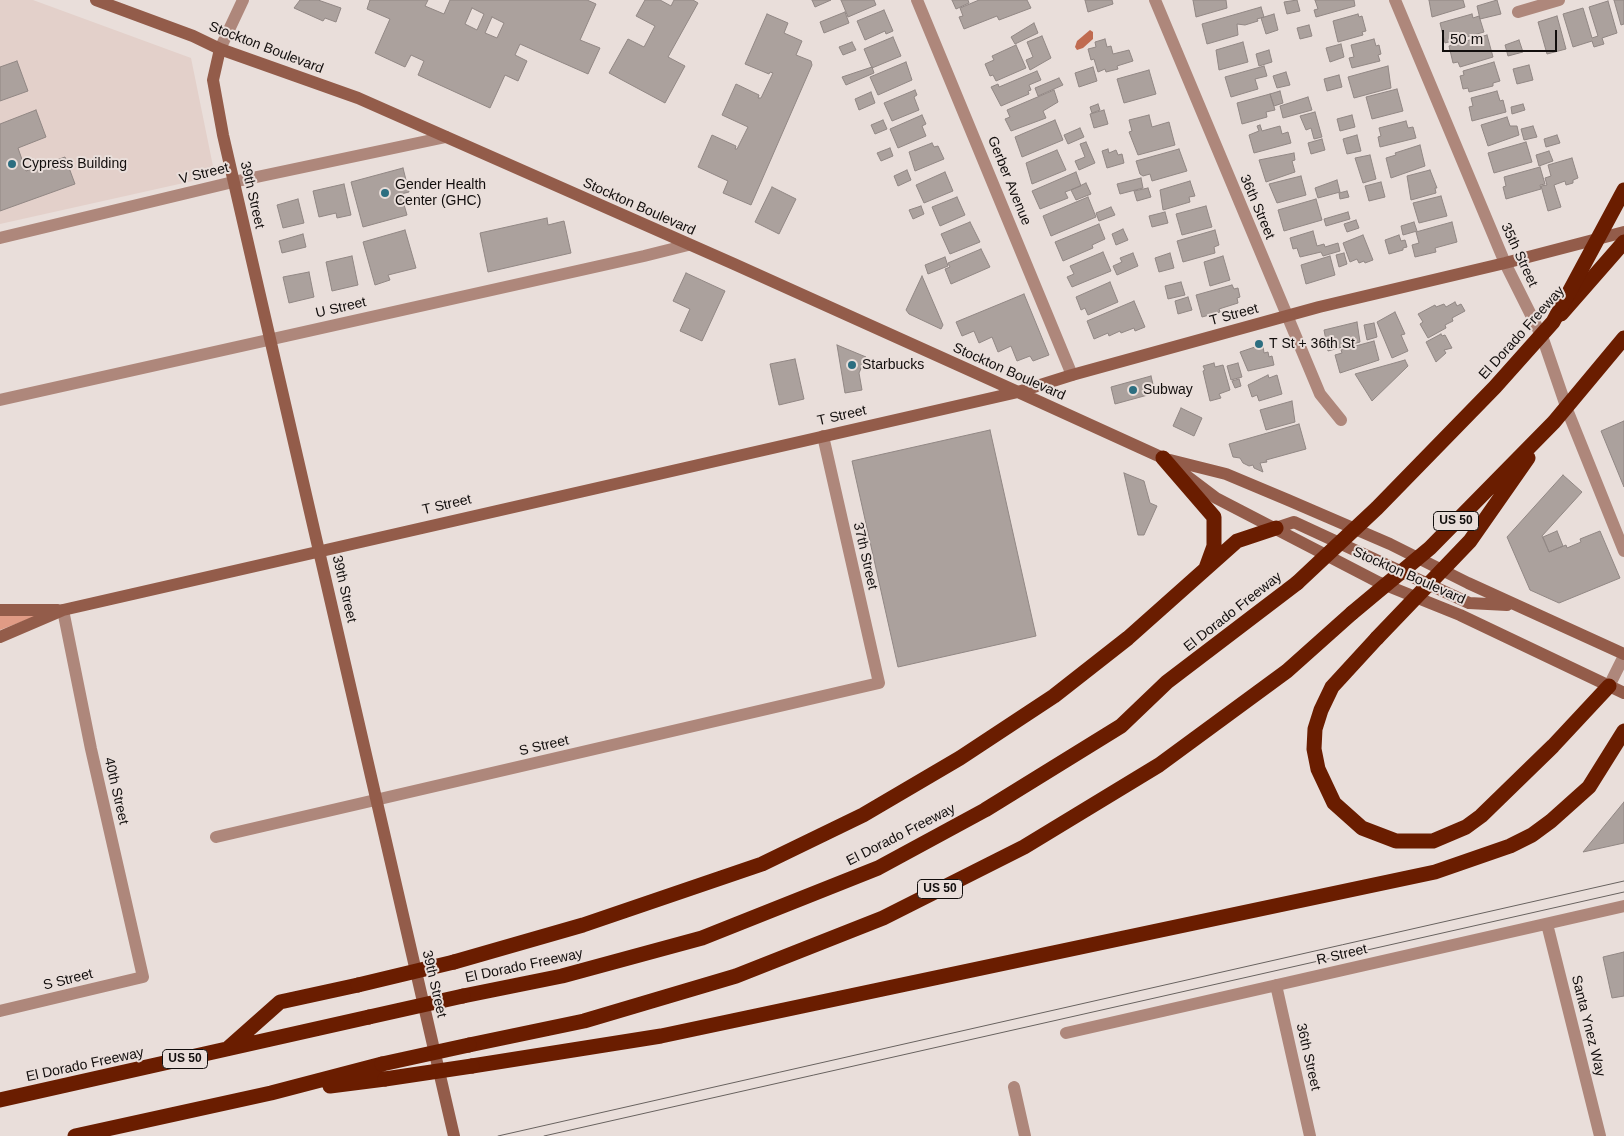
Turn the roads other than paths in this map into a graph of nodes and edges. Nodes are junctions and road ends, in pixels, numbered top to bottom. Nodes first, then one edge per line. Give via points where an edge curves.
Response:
1 (96, 0) edge
2 (243, 0) edge
3 (917, 0) edge
4 (1155, 0) edge
5 (1395, 0) edge
6 (1559, 0) edge
7 (1518, 12) dead end
8 (220, 49) junction
9 (446, 137) junction
10 (233, 182) junction
11 (1624, 190) edge
12 (1624, 232) edge
13 (0, 238) edge
14 (1624, 242) edge
15 (688, 245) junction
16 (1505, 263) junction
17 (1287, 316) junction
18 (1553, 322) junction
19 (1624, 338) edge
20 (269, 340) junction
21 (1072, 374) junction
22 (1018, 392) junction
23 (0, 400) edge
24 (1341, 420) dead end
25 (1554, 422) junction
26 (823, 436) junction
27 (1163, 458) junction
28 (1276, 528) junction
29 (319, 550) junction
30 (1624, 551) edge
31 (1204, 572) junction
32 (1514, 605) junction
33 (0, 610) edge
34 (63, 610) junction
35 (0, 637) edge
36 (1624, 655) edge
37 (878, 683) joint
38 (1609, 686) junction
39 (1624, 692) edge
40 (1624, 731) edge
41 (376, 800) junction
42 (216, 837) dead end
43 (1624, 906) edge
44 (1547, 924) junction
45 (142, 977) joint
46 (1276, 985) junction
47 (0, 1011) edge
48 (1066, 1033) dead end
49 (226, 1050) junction
50 (384, 1071) junction
51 (1014, 1087) dead end
52 (0, 1100) edge
53 (75, 1136) edge
54 (454, 1136) edge
55 (1025, 1136) edge
56 (1310, 1136) edge
57 (1600, 1136) edge

1 - 8 street, Stockton Boulevard
2 - 8 street
3 - 21 street, Gerber Avenue
4 - 17 street, 36th Street
5 - 16 street, 35th Street
6 - 7 street
8 - 9 street, Stockton Boulevard via 358,98
8 - 10 street, 39th Street via 213,80
9 - 10 street, V Street
9 - 15 street, Stockton Boulevard
10 - 13 street, V Street
10 - 20 street, 39th Street
11 - 18 highway, bridge
12 - 16 street, T Street
14 - 18 highway, El Dorado Freeway / US 50, bridge
15 - 20 street, U Street
15 - 22 street, Stockton Boulevard
16 - 17 street, T Street
16 - 30 street, 35th Street via 1543,339 1568,412
17 - 21 street, T Street
17 - 24 street, 36th Street via 1320,394
18 - 49 highway, El Dorado Freeway / US 50, bridge via 1495,387 1377,508 1297,583 1167,682 1121,726 986,810 878,868 702,938 562,976
19 - 25 highway, US 50, bridge
20 - 23 street, U Street
20 - 29 street, 39th Street
21 - 22 street, T Street
22 - 26 street, T Street
22 - 27 street, Stockton Boulevard
25 - 38 highway, bridge via 1470,541 1332,687 1318,719 1314,749 1318,769 1334,803 1362,828 1396,842 1433,841 1466,827 1481,816
25 - 50 highway, US 50, bridge via 1430,548 1287,671 1159,765 1024,847 883,918 736,976 584,1021 469,1045
26 - 29 street, T Street
26 - 37 street, 37th Street
27 - 28 street, Stockton Boulevard via 1216,498
27 - 31 highway via 1214,517 1214,546
27 - 32 street, Stockton Boulevard via 1226,474 1390,544
28 - 31 highway via 1237,541
28 - 32 street via 1294,522 1469,604
28 - 38 street, Stockton Boulevard via 1378,582 1460,615
29 - 34 street, T Street
29 - 41 street, 39th Street
31 - 49 highway, bridge via 1054,696 960,758 863,815 762,864 583,925 454,962 280,1002
32 - 36 street, Stockton Boulevard
33 - 34 street, T Street
34 - 35 street, T Street
34 - 45 street, 40th Street
36 - 38 street
37 - 41 street, S Street
38 - 39 street, Stockton Boulevard
40 - 50 highway, bridge via 1589,787 1551,821 1510,846 1435,872 661,1036 472,1066
41 - 42 street, S Street
41 - 54 street, 39th Street
43 - 44 street, R Street
44 - 46 street, R Street
44 - 57 street, Santa Ynez Way
45 - 47 street, S Street
46 - 48 street, R Street
46 - 56 street, 36th Street
49 - 52 highway, El Dorado Freeway / US 50
50 - 53 highway
51 - 55 street

